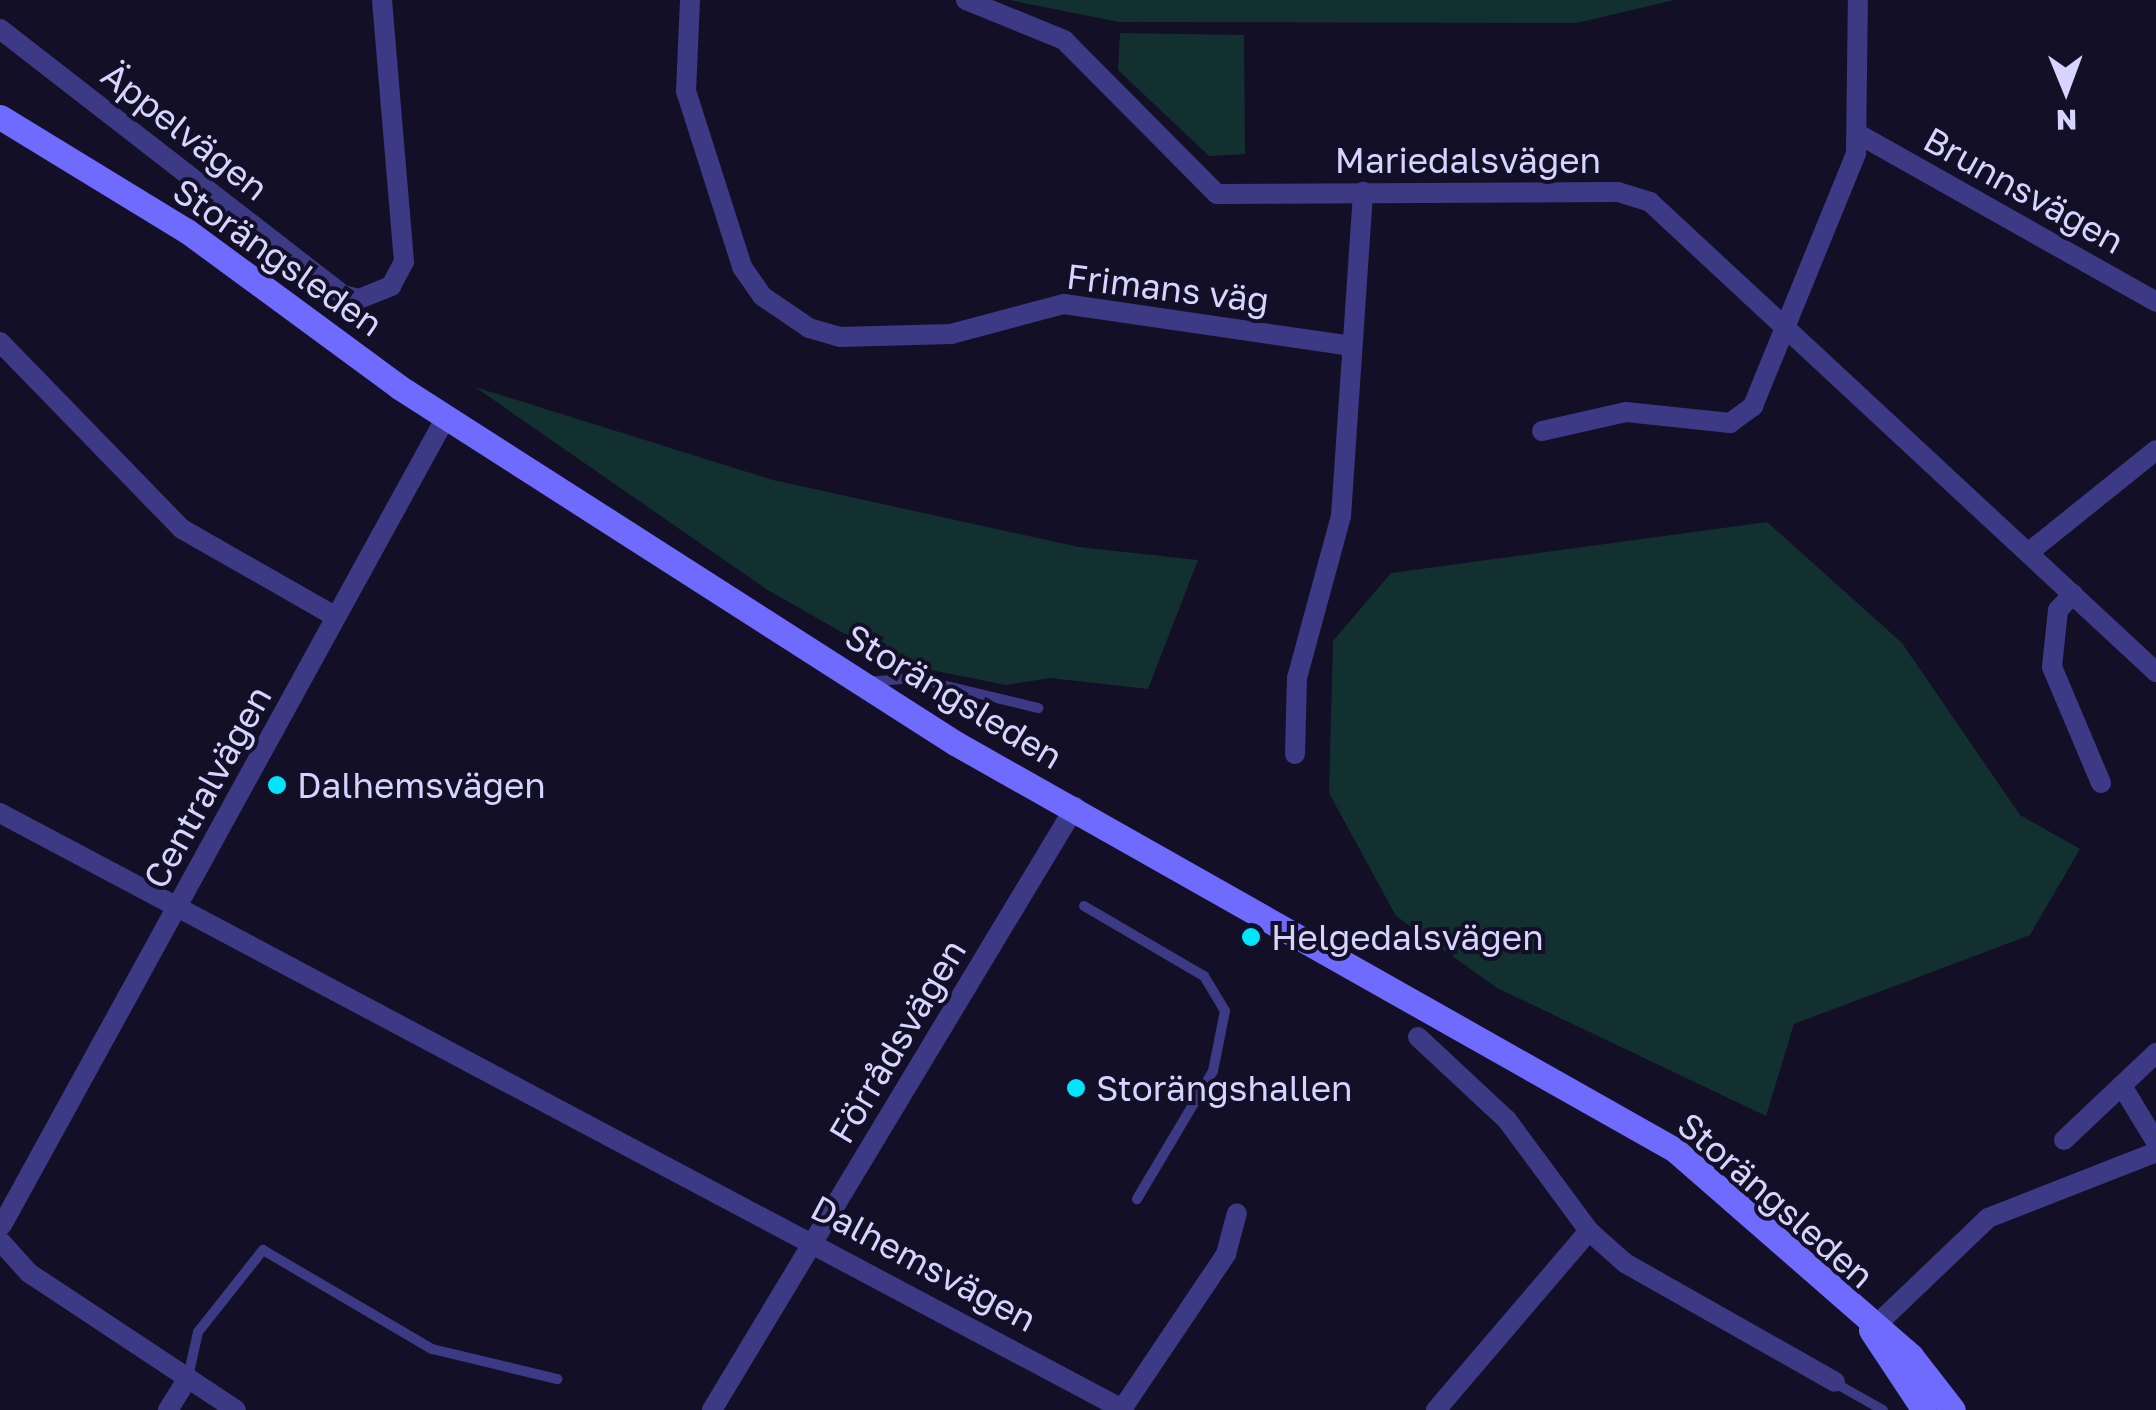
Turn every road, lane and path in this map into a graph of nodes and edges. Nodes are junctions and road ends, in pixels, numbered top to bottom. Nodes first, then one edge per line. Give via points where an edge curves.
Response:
1 (382, 0) edge
2 (690, 0) edge
3 (966, 0) edge
4 (1858, 0) edge
5 (0, 29) edge
6 (0, 117) edge
7 (1860, 135) junction
8 (1364, 192) junction
9 (2156, 302) edge
10 (1788, 328) junction
11 (0, 342) edge
12 (1352, 346) junction
13 (446, 417) junction
14 (1542, 432) dead end
15 (2156, 450) edge
16 (2028, 553) junction
17 (2073, 594) junction
18 (336, 617) junction
19 (2156, 672) edge
20 (862, 683) junction
21 (1038, 708) dead end
22 (1295, 754) dead end
23 (2101, 783) dead end
24 (1075, 807) junction
25 (0, 814) edge
26 (1084, 906) dead end
27 (176, 912) junction
28 (1418, 1037) dead end
29 (2156, 1053) edge
30 (2122, 1086) junction
31 (2064, 1140) dead end
32 (2156, 1142) edge
33 (2156, 1152) edge
34 (9, 1190) edge
35 (1137, 1199) dead end
36 (1238, 1214) dead end
37 (1589, 1230) junction
38 (1, 1233) edge
39 (814, 1241) junction
40 (0, 1263) edge
41 (29, 1273) junction
42 (1871, 1330) junction
43 (188, 1378) junction
44 (556, 1380) dead end
45 (1834, 1382) joint
46 (168, 1410) edge
47 (236, 1410) edge
48 (712, 1410) edge
49 (1123, 1410) edge
50 (1436, 1410) edge
51 (1883, 1410) edge
52 (1924, 1410) edge
53 (1953, 1410) edge

1 - 5 street, Äppelvägen via 404,262 391,286 359,298 343,295
2 - 12 street, Frimans väg via 686,91 742,267 762,296 808,328 840,337 951,334 1064,304
3 - 8 street, Mariedalsvägen via 1064,40 1218,194
4 - 7 street
6 - 13 main road, Storängsleden via 186,230
7 - 9 street, Brunnsvägen
7 - 10 street
8 - 10 street, Mariedalsvägen via 1636,195
8 - 12 street
10 - 14 street via 1741,419 1715,424 1626,412
10 - 16 street, Mariedalsvägen
11 - 18 street via 182,528
12 - 22 street via 1341,516 1297,678
13 - 18 street, Centralvägen
13 - 20 main road, Storängsleden
15 - 16 street
16 - 17 street, Mariedalsvägen
17 - 19 street, Mariedalsvägen
17 - 23 street via 2058,610 2052,667
18 - 27 street, Centralvägen
20 - 21 lane via 914,678
20 - 24 main road, Storängsleden
24 - 39 street, Förrådsvägen
24 - 42 main road, Storängsleden via 1675,1150
25 - 27 street, Dalhemsvägen
26 - 35 lane via 1204,976 1225,1012 1213,1072
27 - 34 street, Centralvägen
27 - 39 street, Dalhemsvägen
28 - 37 street via 1507,1120
29 - 30 street
30 - 31 street
30 - 32 street
33 - 42 street via 1975,1226
34 - 38 street, Centralvägen
36 - 49 street via 1226,1254
37 - 45 street via 1664,1289
37 - 50 street
38 - 41 street
39 - 48 street, Förrådsvägen
39 - 49 street, Dalhemsvägen
40 - 41 street
41 - 43 street
42 - 52 main road, Storängsleden
42 - 53 main road, Storängsleden via 1910,1356
43 - 44 lane via 186,1353 198,1332 264,1250 432,1349
43 - 46 street
43 - 47 street
45 - 51 lane

